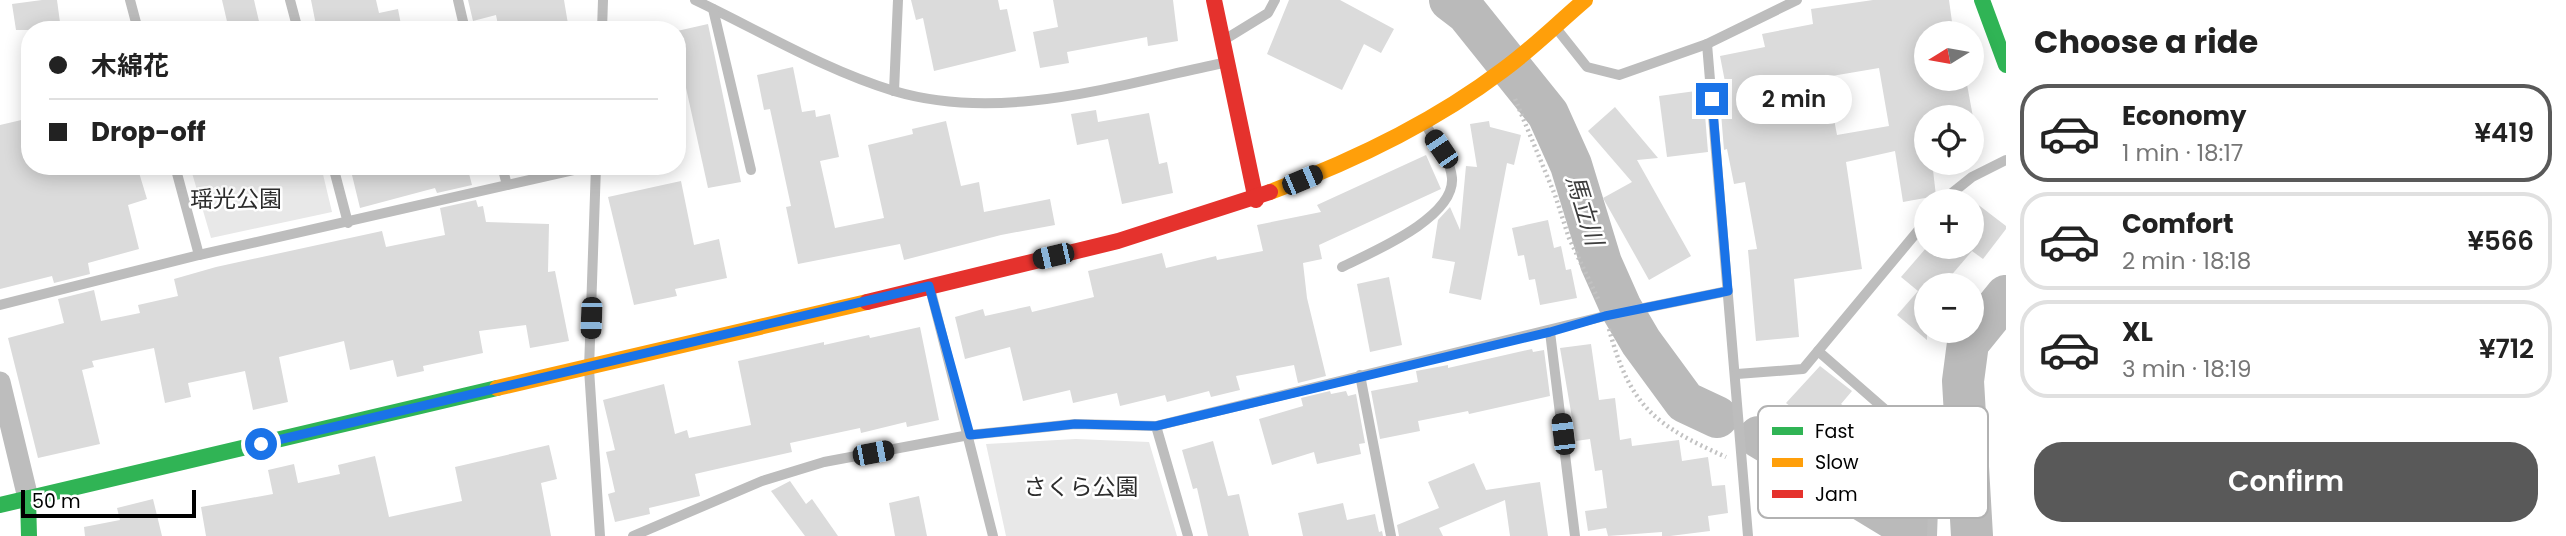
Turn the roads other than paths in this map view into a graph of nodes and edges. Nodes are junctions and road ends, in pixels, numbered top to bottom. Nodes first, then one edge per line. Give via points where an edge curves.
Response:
1 (130, 0) edge
2 (290, 0) edge
3 (457, 0) edge
4 (603, 0) edge
5 (695, 0) edge
6 (898, 0) edge
7 (1214, 0) edge
8 (1275, 0) edge
9 (1585, 0) edge
10 (1797, 0) edge
11 (1982, 0) edge
12 (713, 9) junction
13 (136, 21) edge
14 (296, 21) edge
15 (463, 21) edge
16 (602, 21) edge
17 (1556, 28) junction
18 (1222, 41) junction
19 (1707, 44) junction
20 (1226, 63) junction
21 (2006, 65) edge
22 (894, 91) junction
23 (1425, 124) junction
24 (2006, 160) edge
25 (751, 170) dead end
26 (177, 175) edge
27 (335, 175) edge
28 (504, 175) edge
29 (552, 175) edge
30 (593, 175) edge
31 (507, 185) junction
32 (1957, 189) edge
33 (1256, 200) junction
34 (348, 223) junction
35 (1914, 236) edge
36 (199, 255) junction
37 (1342, 267) dead end
38 (929, 286) junction
39 (1728, 291) junction
40 (0, 305) edge
41 (1550, 332) junction
42 (1818, 351) junction
43 (589, 369) junction
44 (1737, 374) junction
45 (1360, 375) junction
46 (0, 382) edge
47 (1881, 406) edge
48 (1156, 426) junction
49 (970, 435) junction
50 (28, 498) junction
51 (0, 505) edge
52 (1933, 518) edge
53 (29, 536) edge
54 (600, 536) edge
55 (633, 536) edge
56 (992, 536) edge
57 (1188, 536) edge
58 (1391, 536) edge
59 (1576, 536) edge
60 (1748, 536) edge
61 (1932, 536) edge

1 - 13 lane
2 - 14 lane
3 - 15 lane
4 - 16 lane
5 - 12 lane
6 - 22 lane
7 - 18 street
8 - 18 lane via 1268,13
9 - 17 street
10 - 19 lane
11 - 21 street
12 - 22 lane
12 - 25 lane
17 - 19 lane via 1587,67 1619,75
17 - 23 street via 1488,83
18 - 20 street
19 - 39 lane
20 - 22 lane via 1036,101 945,101
20 - 33 street
23 - 33 street
23 - 37 lane via 1452,175 1451,188 1419,229
24 - 32 lane
26 - 36 lane
27 - 34 lane
28 - 31 lane
29 - 31 lane
30 - 43 lane
31 - 34 lane
33 - 38 street via 1127,239
34 - 36 lane
35 - 42 lane
36 - 40 lane
38 - 43 street
38 - 49 lane
39 - 41 lane
39 - 44 lane
41 - 45 lane
41 - 59 lane
42 - 44 lane via 1803,369
42 - 47 lane
43 - 50 street
43 - 54 lane
44 - 60 lane
45 - 48 lane
45 - 58 lane
46 - 50 street
48 - 49 lane via 1075,424
48 - 57 lane
49 - 55 lane via 824,462 762,481
49 - 56 lane
50 - 51 street
50 - 53 street
52 - 61 lane

